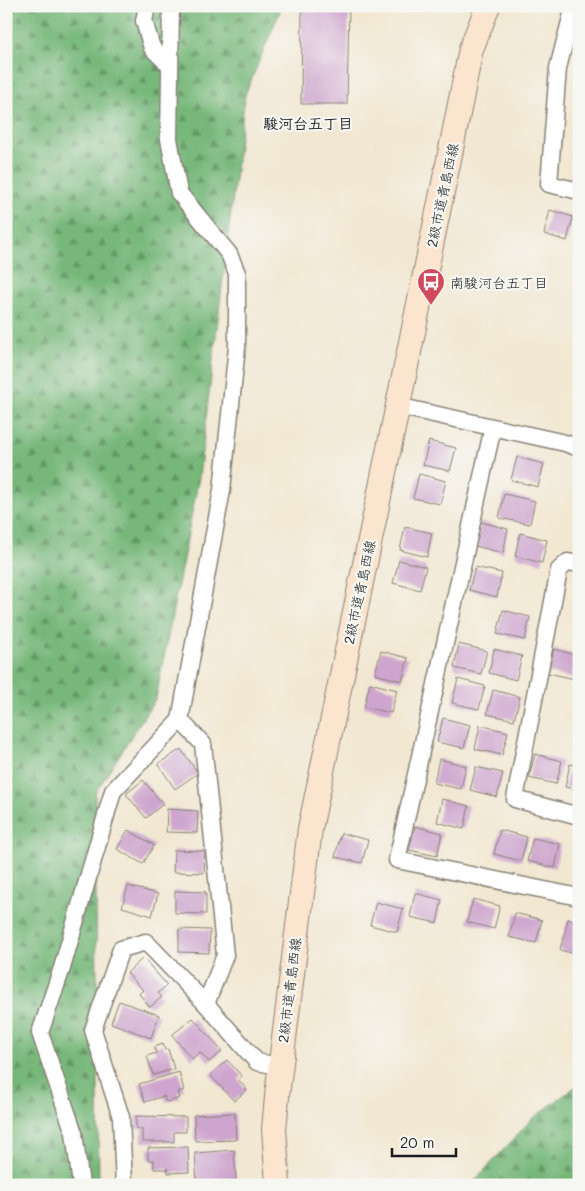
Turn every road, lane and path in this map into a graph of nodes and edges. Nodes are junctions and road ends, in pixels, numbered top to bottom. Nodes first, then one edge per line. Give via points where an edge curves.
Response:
1 (147, 6) edge
2 (171, 6) edge
3 (488, 6) edge
4 (574, 6) edge
5 (572, 40) edge
6 (170, 66) junction
7 (579, 191) edge
8 (397, 406) junction
9 (493, 427) junction
10 (579, 448) edge
11 (579, 564) edge
12 (180, 720) junction
13 (579, 816) edge
14 (579, 897) edge
15 (206, 1004) junction
16 (280, 1066) junction
17 (81, 1185) edge
18 (124, 1185) edge
19 (278, 1185) edge

1 - 6 street via 144,21 152,48
2 - 6 street
3 - 8 street, 2級市道青島西線 via 471,49
4 - 5 street
5 - 7 street via 558,68 549,184
6 - 12 street via 169,139 179,193 229,254 237,273 237,347 222,490
8 - 9 street
8 - 16 street, 2級市道青島西線 via 310,829
9 - 10 street
9 - 14 street via 397,860
11 - 13 street via 568,562 559,570 515,799
12 - 15 street via 203,744 226,955
12 - 17 street via 113,790 40,1033 74,1133
15 - 16 street via 257,1062
15 - 18 street via 146,942 121,949 93,1030 121,1116
16 - 19 street, 2級市道青島西線 via 274,1128

